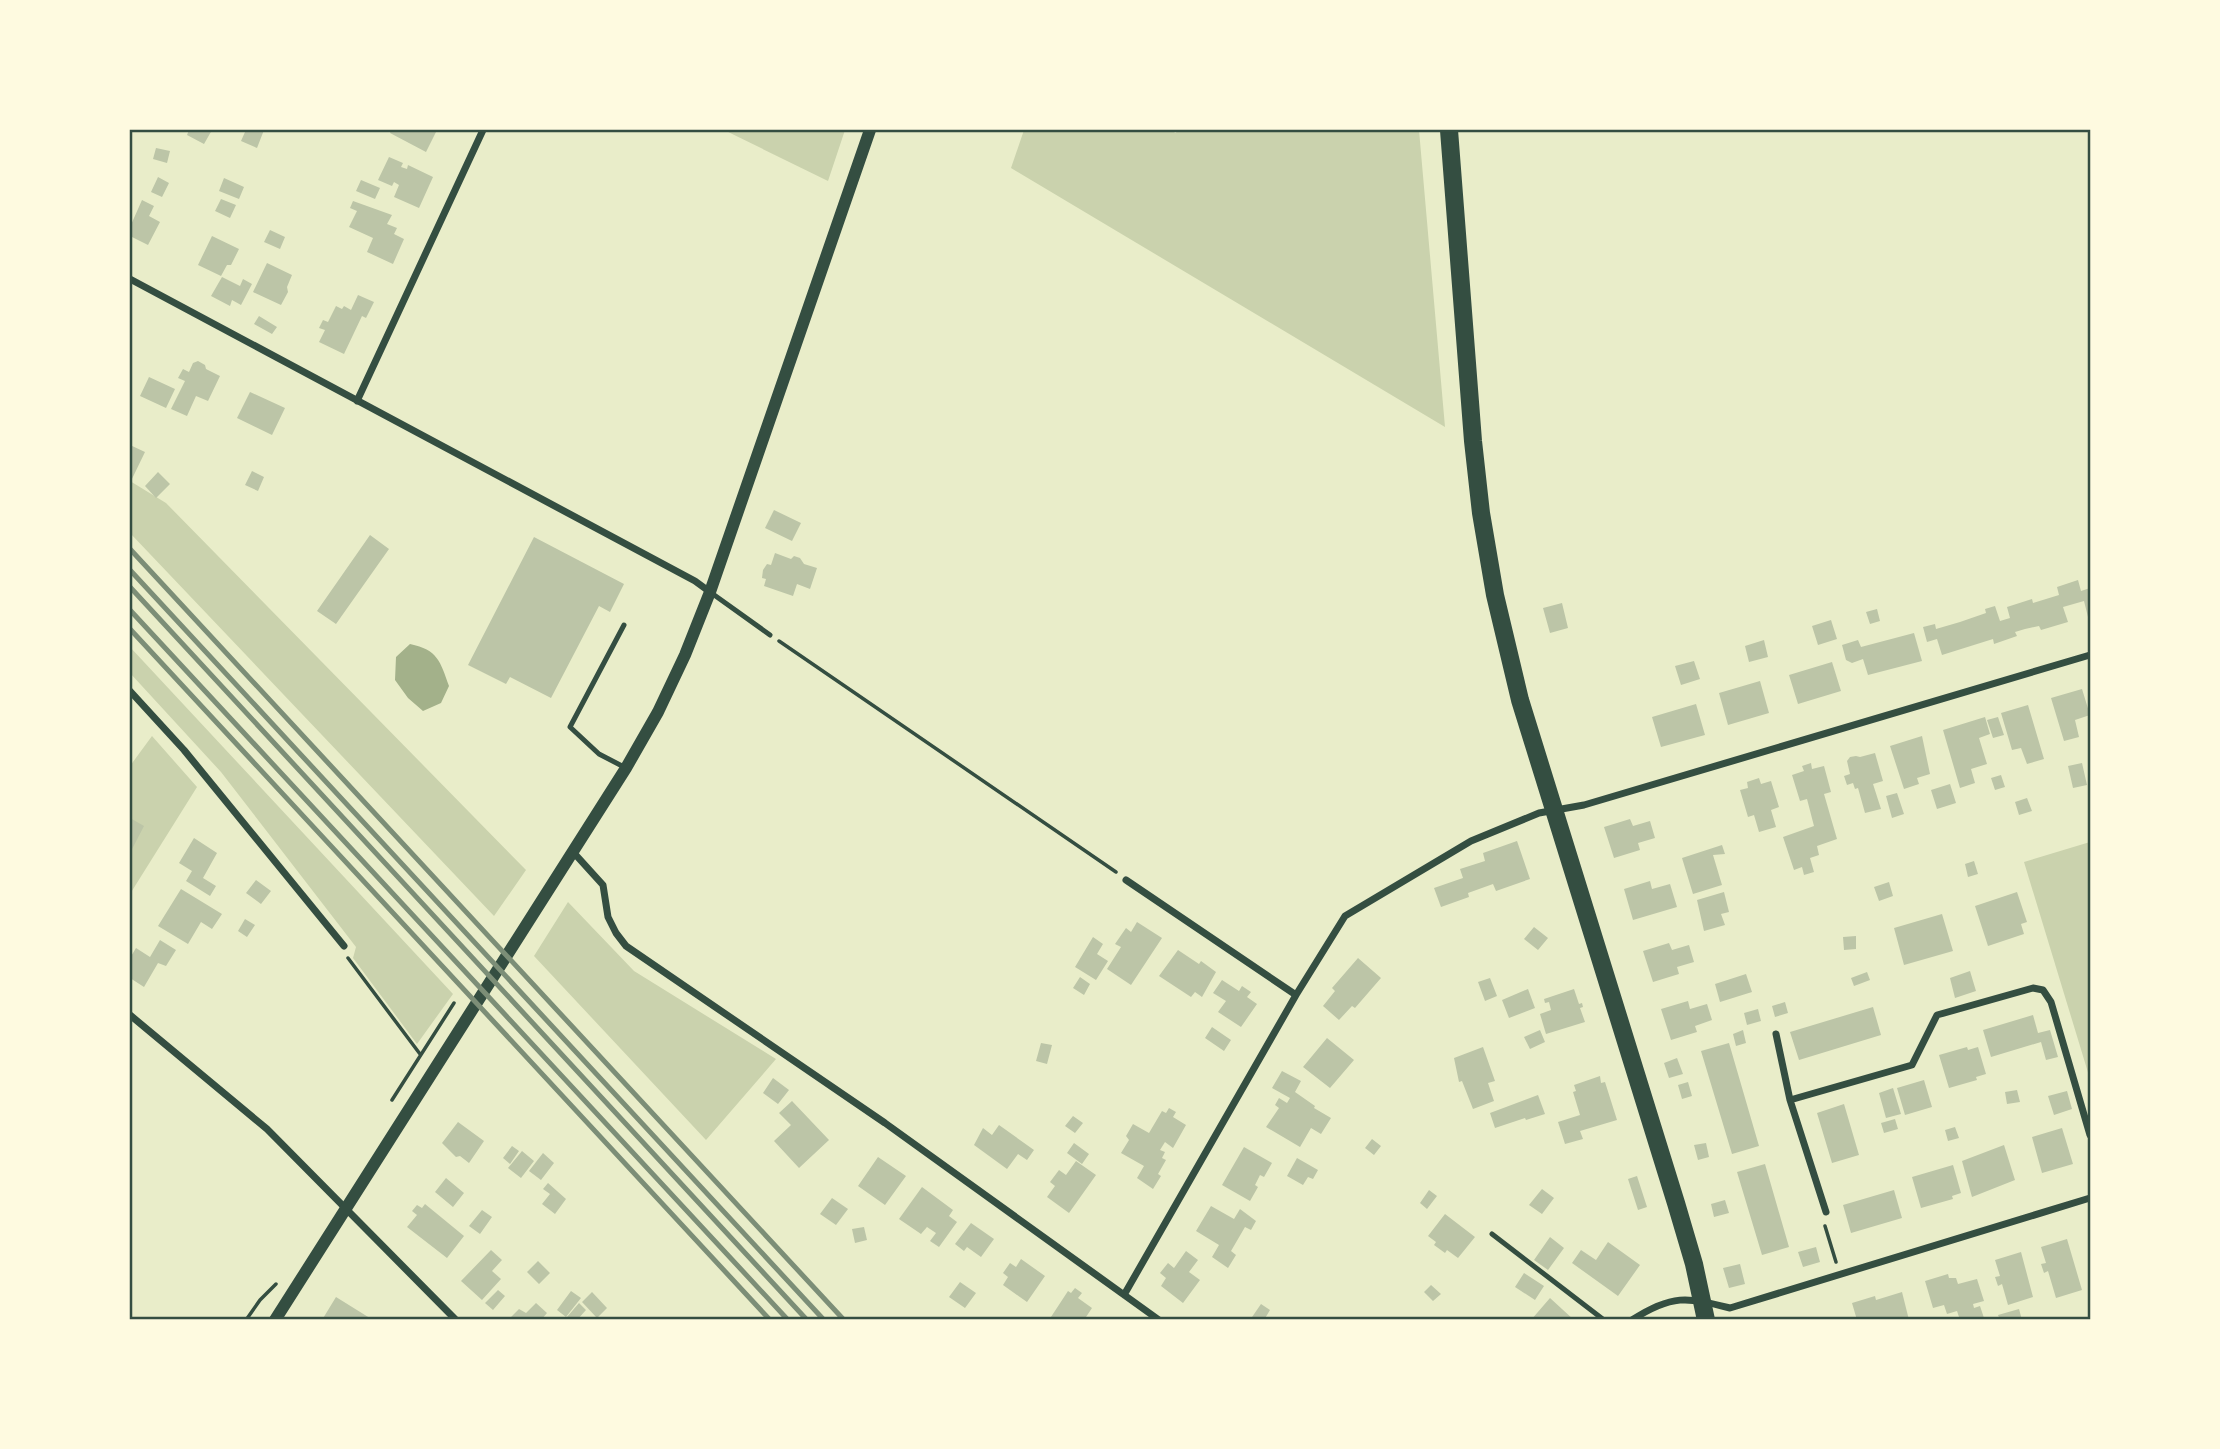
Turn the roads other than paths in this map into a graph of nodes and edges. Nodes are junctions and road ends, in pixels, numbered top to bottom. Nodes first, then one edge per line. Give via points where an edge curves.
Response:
1 (483, 130) edge
2 (870, 130) edge
3 (1449, 130) edge
4 (130, 279) edge
5 (358, 401) junction
6 (710, 592) junction
7 (624, 625) dead end
8 (770, 635) road end
9 (2091, 655) edge
10 (130, 691) edge
11 (626, 768) junction
12 (1554, 809) junction
13 (574, 853) junction
14 (1126, 880) road end
15 (344, 946) road end
16 (1296, 995) junction
17 (130, 1015) edge
18 (1776, 1034) dead end
19 (1790, 1100) junction
20 (2091, 1135) edge
21 (2091, 1198) edge
22 (345, 1208) junction
23 (1826, 1212) road end
24 (1492, 1234) dead end
25 (1124, 1294) junction
26 (1703, 1301) junction
27 (275, 1320) edge
28 (456, 1320) edge
29 (1159, 1320) edge
30 (1604, 1320) edge
31 (1632, 1320) edge
32 (1706, 1320) edge

1 - 5 street
2 - 6 street
3 - 12 main road via 1481,513 1520,700
4 - 5 street
5 - 6 street
6 - 8 lane
6 - 11 street via 659,712
7 - 11 lane via 570,727 599,754
9 - 12 street via 1584,805
10 - 15 street
11 - 13 street
12 - 16 street via 1471,841 1345,916
12 - 26 main road
13 - 22 street
13 - 25 street via 603,885 608,917 626,946
14 - 16 street
16 - 25 street
17 - 22 street via 267,1129
18 - 19 street
19 - 20 street via 1912,1065 1937,1015 2033,988 2043,990 2051,1002
19 - 23 street
21 - 26 street via 1730,1308
22 - 27 street
22 - 28 street
24 - 30 lane
25 - 29 street
26 - 31 street via 1685,1298 1665,1303
26 - 32 main road

